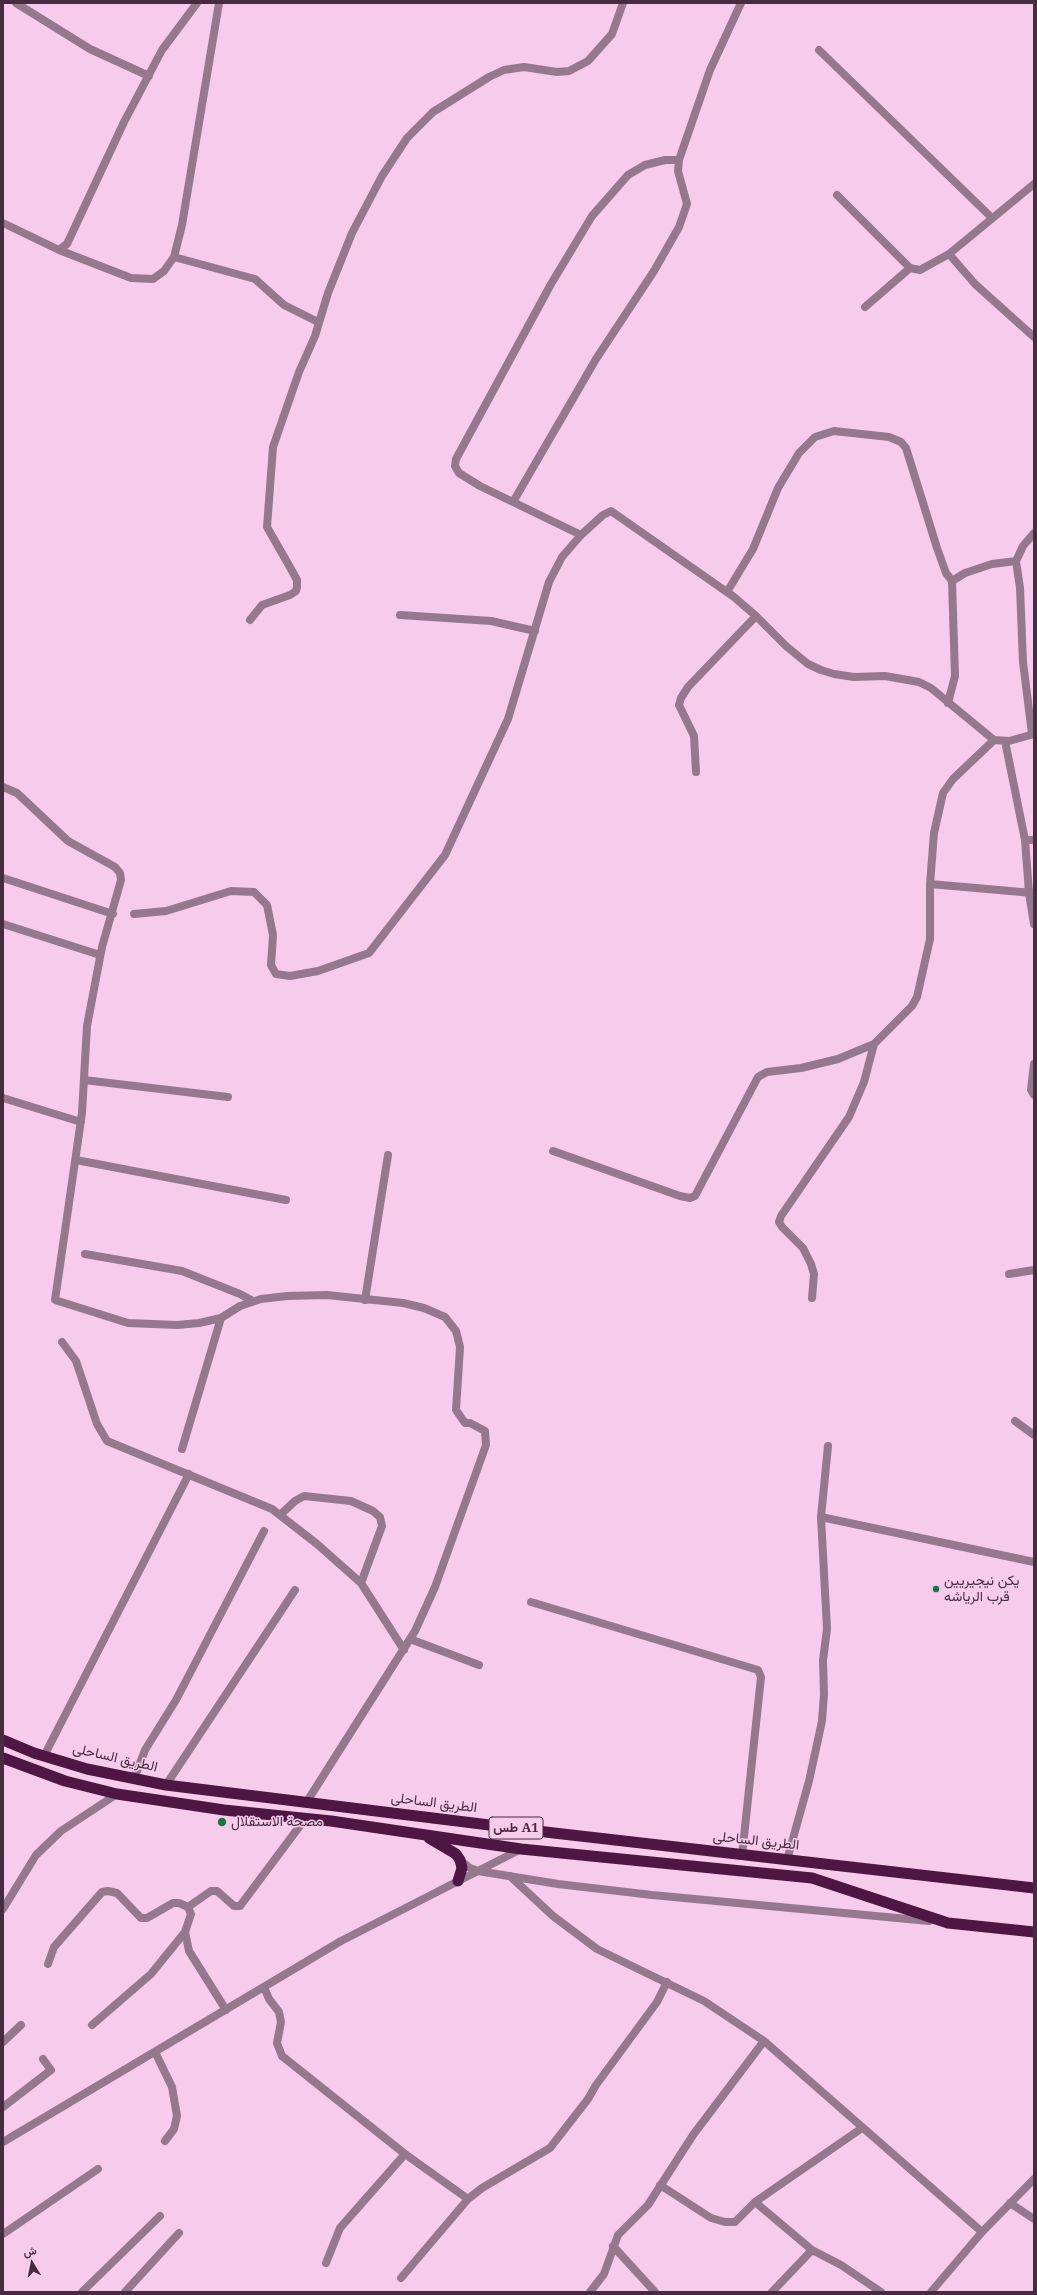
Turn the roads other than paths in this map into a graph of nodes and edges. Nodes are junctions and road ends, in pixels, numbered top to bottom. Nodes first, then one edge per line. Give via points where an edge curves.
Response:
1 (16, 3) edge
2 (197, 3) edge
3 (219, 3) edge
4 (623, 3) edge
5 (741, 3) edge
6 (820, 50) dead end
7 (149, 76) junction
8 (679, 160) junction
9 (1034, 184) edge
10 (837, 195) dead end
11 (992, 218) junction
12 (3, 223) edge
13 (59, 250) junction
14 (949, 254) junction
15 (174, 257) junction
16 (910, 268) junction
17 (865, 307) dead end
18 (318, 322) junction
19 (1034, 337) edge
20 (513, 502) junction
21 (1034, 533) edge
22 (581, 535) junction
23 (1016, 561) junction
24 (952, 581) junction
25 (727, 592) junction
26 (400, 615) dead end
27 (756, 616) junction
28 (250, 620) dead end
29 (535, 631) junction
30 (948, 702) junction
31 (1033, 734) edge
32 (994, 740) junction
33 (1005, 741) junction
34 (696, 772) dead end
35 (3, 788) edge
36 (1025, 840) junction
37 (1034, 840) edge
38 (3, 878) edge
39 (930, 884) junction
40 (1031, 893) edge
41 (113, 914) junction
42 (134, 914) dead end
43 (3, 924) edge
44 (1034, 924) edge
45 (100, 955) junction
46 (874, 1044) junction
47 (1034, 1064) edge
48 (84, 1080) junction
49 (1034, 1094) edge
50 (228, 1097) dead end
51 (3, 1098) edge
52 (81, 1122) junction
53 (553, 1151) dead end
54 (388, 1155) dead end
55 (76, 1160) junction
56 (286, 1200) dead end
57 (85, 1254) dead end
58 (1034, 1270) edge
59 (1010, 1274) dead end
60 (812, 1298) dead end
61 (365, 1300) junction
62 (253, 1302) junction
63 (221, 1318) junction
64 (62, 1342) dead end
65 (1015, 1421) dead end
66 (1034, 1435) edge
67 (828, 1446) dead end
68 (182, 1450) dead end
69 (188, 1474) junction
70 (280, 1515) junction
71 (821, 1517) junction
72 (264, 1531) dead end
73 (1034, 1562) edge
74 (361, 1583) junction
75 (295, 1590) dead end
76 (531, 1602) dead end
77 (410, 1639) junction
78 (404, 1650) junction
79 (479, 1665) dead end
80 (3, 1740) edge
81 (44, 1756) junction
82 (3, 1758) edge
83 (134, 1779) junction
84 (166, 1785) junction
85 (117, 1794) junction
86 (306, 1803) junction
87 (305, 1818) junction
88 (423, 1835) junction
89 (521, 1849) junction
90 (742, 1854) junction
91 (460, 1860) junction
92 (787, 1860) junction
93 (478, 1871) junction
94 (510, 1876) junction
95 (458, 1880) junction
96 (1034, 1888) edge
97 (188, 1907) junction
98 (3, 1909) edge
99 (948, 1923) junction
100 (185, 1932) junction
101 (1034, 1932) edge
102 (48, 1964) dead end
103 (667, 1982) junction
104 (264, 1987) junction
105 (226, 2010) junction
106 (21, 2025) dead end
107 (92, 2025) dead end
108 (764, 2041) junction
109 (3, 2042) edge
110 (155, 2052) junction
111 (43, 2059) dead end
112 (3, 2107) edge
113 (862, 2128) junction
114 (5, 2138) edge
115 (165, 2141) dead end
116 (405, 2154) junction
117 (98, 2169) dead end
118 (1034, 2179) edge
119 (660, 2185) junction
120 (468, 2200) junction
121 (755, 2202) junction
122 (1010, 2203) junction
123 (160, 2216) dead end
124 (1034, 2219) edge
125 (982, 2232) junction
126 (179, 2233) dead end
127 (3, 2234) edge
128 (613, 2246) junction
129 (812, 2250) junction
130 (326, 2263) dead end
131 (401, 2278) dead end
132 (82, 2292) edge
133 (125, 2292) edge
134 (590, 2292) edge
135 (656, 2292) edge
136 (772, 2292) edge
137 (881, 2292) edge
138 (931, 2292) edge

1 - 7 street via 90,49
2 - 7 street via 162,50
3 - 15 street via 182,225
4 - 18 street via 612,34 604,45 579,67 557,72 524,67 504,70 433,112 407,138 382,176 352,233
5 - 8 street via 710,70
6 - 11 street
7 - 13 street via 86,200 74,232 67,244
8 - 20 street via 678,171 686,204 679,227 654,271 596,359
8 - 20 street via 645,165 628,175 592,216 551,284 456,459 455,466 459,473
9 - 11 street
10 - 16 street
11 - 14 street
12 - 13 street
13 - 15 street via 130,278 153,279 164,271
14 - 16 street via 920,270
14 - 19 street via 975,284
15 - 18 street via 255,279 284,306
16 - 17 street
18 - 28 street via 273,447 267,527 297,580 296,592 262,605
20 - 22 street
21 - 23 street via 1023,546
22 - 25 street via 611,511
22 - 29 street via 562,557 549,582
23 - 24 street via 992,564 965,573
23 - 31 street via 1020,588 1023,662
24 - 25 street via 946,573 937,548 906,448 901,442 889,437 834,431 815,437 798,453 778,488 753,549
24 - 30 street via 955,676
25 - 27 street
26 - 29 street via 491,621
27 - 30 street via 786,646 808,664 821,670 854,677 886,676 919,682
27 - 34 street via 688,687 681,698 679,705 694,736
29 - 42 street via 508,719 445,855 368,953 318,972 290,976 276,974 271,965 273,935 267,905 254,892 231,891 166,911
30 - 32 street
31 - 33 street
32 - 33 street
32 - 39 street via 953,779 943,793 934,833
33 - 36 street
35 - 41 street via 17,793 68,841 115,867 120,873 121,880
36 - 37 street
36 - 40 street
38 - 41 street
39 - 40 street
39 - 46 street via 930,939 917,997 912,1006
40 - 44 street
41 - 45 street
43 - 45 street
45 - 48 street via 87,1026
46 - 53 street via 838,1059 801,1068 767,1072 758,1077 695,1196 690,1198
46 - 60 street via 864,1082 849,1117 779,1222 803,1248 811,1264 814,1274
47 - 49 street via 1031,1090
48 - 50 street
48 - 52 street
51 - 52 street
52 - 55 street
54 - 61 street
55 - 56 street
55 - 63 street via 55,1300 128,1323 199,1323
57 - 62 street via 182,1271 240,1294
58 - 59 street
61 - 62 street via 327,1295 287,1296
61 - 77 street via 403,1303 445,1317 456,1331 460,1347 456,1410 461,1419 485,1431 486,1436 486,1445 475,1480 435,1587
62 - 63 street via 240,1306
63 - 68 street
64 - 69 street via 76,1362 97,1424 107,1441
65 - 66 street
67 - 71 street
69 - 70 street via 272,1509
69 - 81 street
70 - 74 street
70 - 74 street via 304,1496 351,1501 373,1511 380,1517 382,1526
71 - 73 street
71 - 92 street via 827,1629 823,1660 822,1721 809,1781
72 - 83 street via 176,1700 145,1750
74 - 78 street
75 - 84 street
76 - 90 street via 758,1670 761,1677
77 - 78 street
77 - 79 street
78 - 86 street
80 - 81 highway, الطريق الساحلى / طس A1
81 - 83 highway, الطريق الساحلى / طس A1
82 - 85 highway, طس A1 via 65,1781
83 - 84 highway, الطريق الساحلى / طس A1
84 - 86 highway, الطريق الساحلى / طس A1
85 - 87 highway, طس A1
85 - 98 street via 61,1831 36,1855
86 - 90 highway, الطريق الساحلى / طس A1
87 - 88 highway, طس A1
87 - 97 street via 240,1906 234,1906 217,1891 211,1891
88 - 89 highway, طس A1
88 - 91 highway via 456,1854
89 - 93 street
89 - 99 highway, طس A1 via 812,1878
90 - 92 highway, الطريق الساحلى / طس A1
91 - 93 street
91 - 95 highway via 462,1868
92 - 96 highway, الطريق الساحلى / طس A1
93 - 94 street
93 - 95 street
94 - 99 street via 652,1895
94 - 103 street via 553,1916 597,1949
95 - 104 street via 342,1941
97 - 100 street via 191,1914
97 - 102 street via 173,1903 147,1918 141,1918 117,1893 102,1892 54,1947
99 - 101 highway
100 - 105 street via 189,1951
100 - 107 street via 151,1974
103 - 108 street via 704,2002
103 - 120 street via 657,2002 550,2148 482,2188
104 - 105 street
104 - 116 street via 279,2012 281,2022 277,2043 282,2056
105 - 110 street
106 - 109 street
108 - 113 street
108 - 119 street via 693,2135
110 - 114 street
110 - 115 street via 172,2087 177,2116 174,2129
111 - 112 street via 51,2070
113 - 121 street
113 - 125 street
116 - 120 street
116 - 130 street via 340,2228
117 - 127 street
118 - 122 street
119 - 121 street via 711,2218 724,2222 735,2222
119 - 128 street via 648,2204 618,2235
120 - 131 street
121 - 129 street
122 - 124 street
122 - 125 street
123 - 132 street
125 - 138 street
126 - 133 street
128 - 134 street via 604,2274
128 - 135 street
129 - 136 street
129 - 137 street via 841,2265

